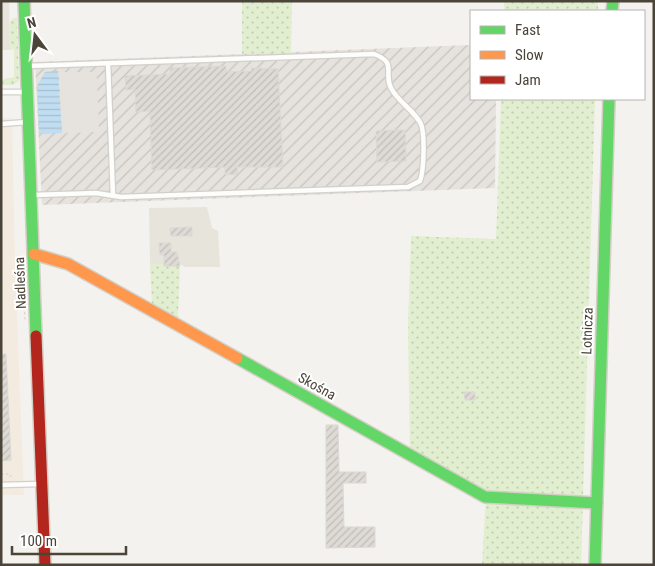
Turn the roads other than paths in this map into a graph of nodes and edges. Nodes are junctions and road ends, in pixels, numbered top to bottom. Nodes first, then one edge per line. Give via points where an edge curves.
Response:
1 (24, 1) edge
2 (108, 64) junction
3 (27, 66) junction
4 (1, 92) edge
5 (28, 92) junction
6 (609, 100) edge
7 (29, 122) junction
8 (1, 124) edge
9 (32, 195) junction
10 (113, 196) junction
11 (34, 254) junction
12 (2, 484) edge
13 (42, 484) junction
14 (597, 503) junction
15 (45, 565) edge
16 (595, 565) edge

1 - 3 street, Nadleśna
2 - 3 lane
2 - 10 lane
2 - 10 lane via 374,54 387,61 391,88 421,125 424,169 420,181 408,188
3 - 5 street, Nadleśna
4 - 5 lane
5 - 7 street, Nadleśna
6 - 14 street, Lotnicza
7 - 8 lane
7 - 9 street, Nadleśna
9 - 10 lane via 96,193
9 - 11 street, Nadleśna
11 - 13 street, Nadleśna
11 - 14 street, Skośna via 68,264 485,497
12 - 13 lane
13 - 15 street, Nadleśna
14 - 16 street, Lotnicza

